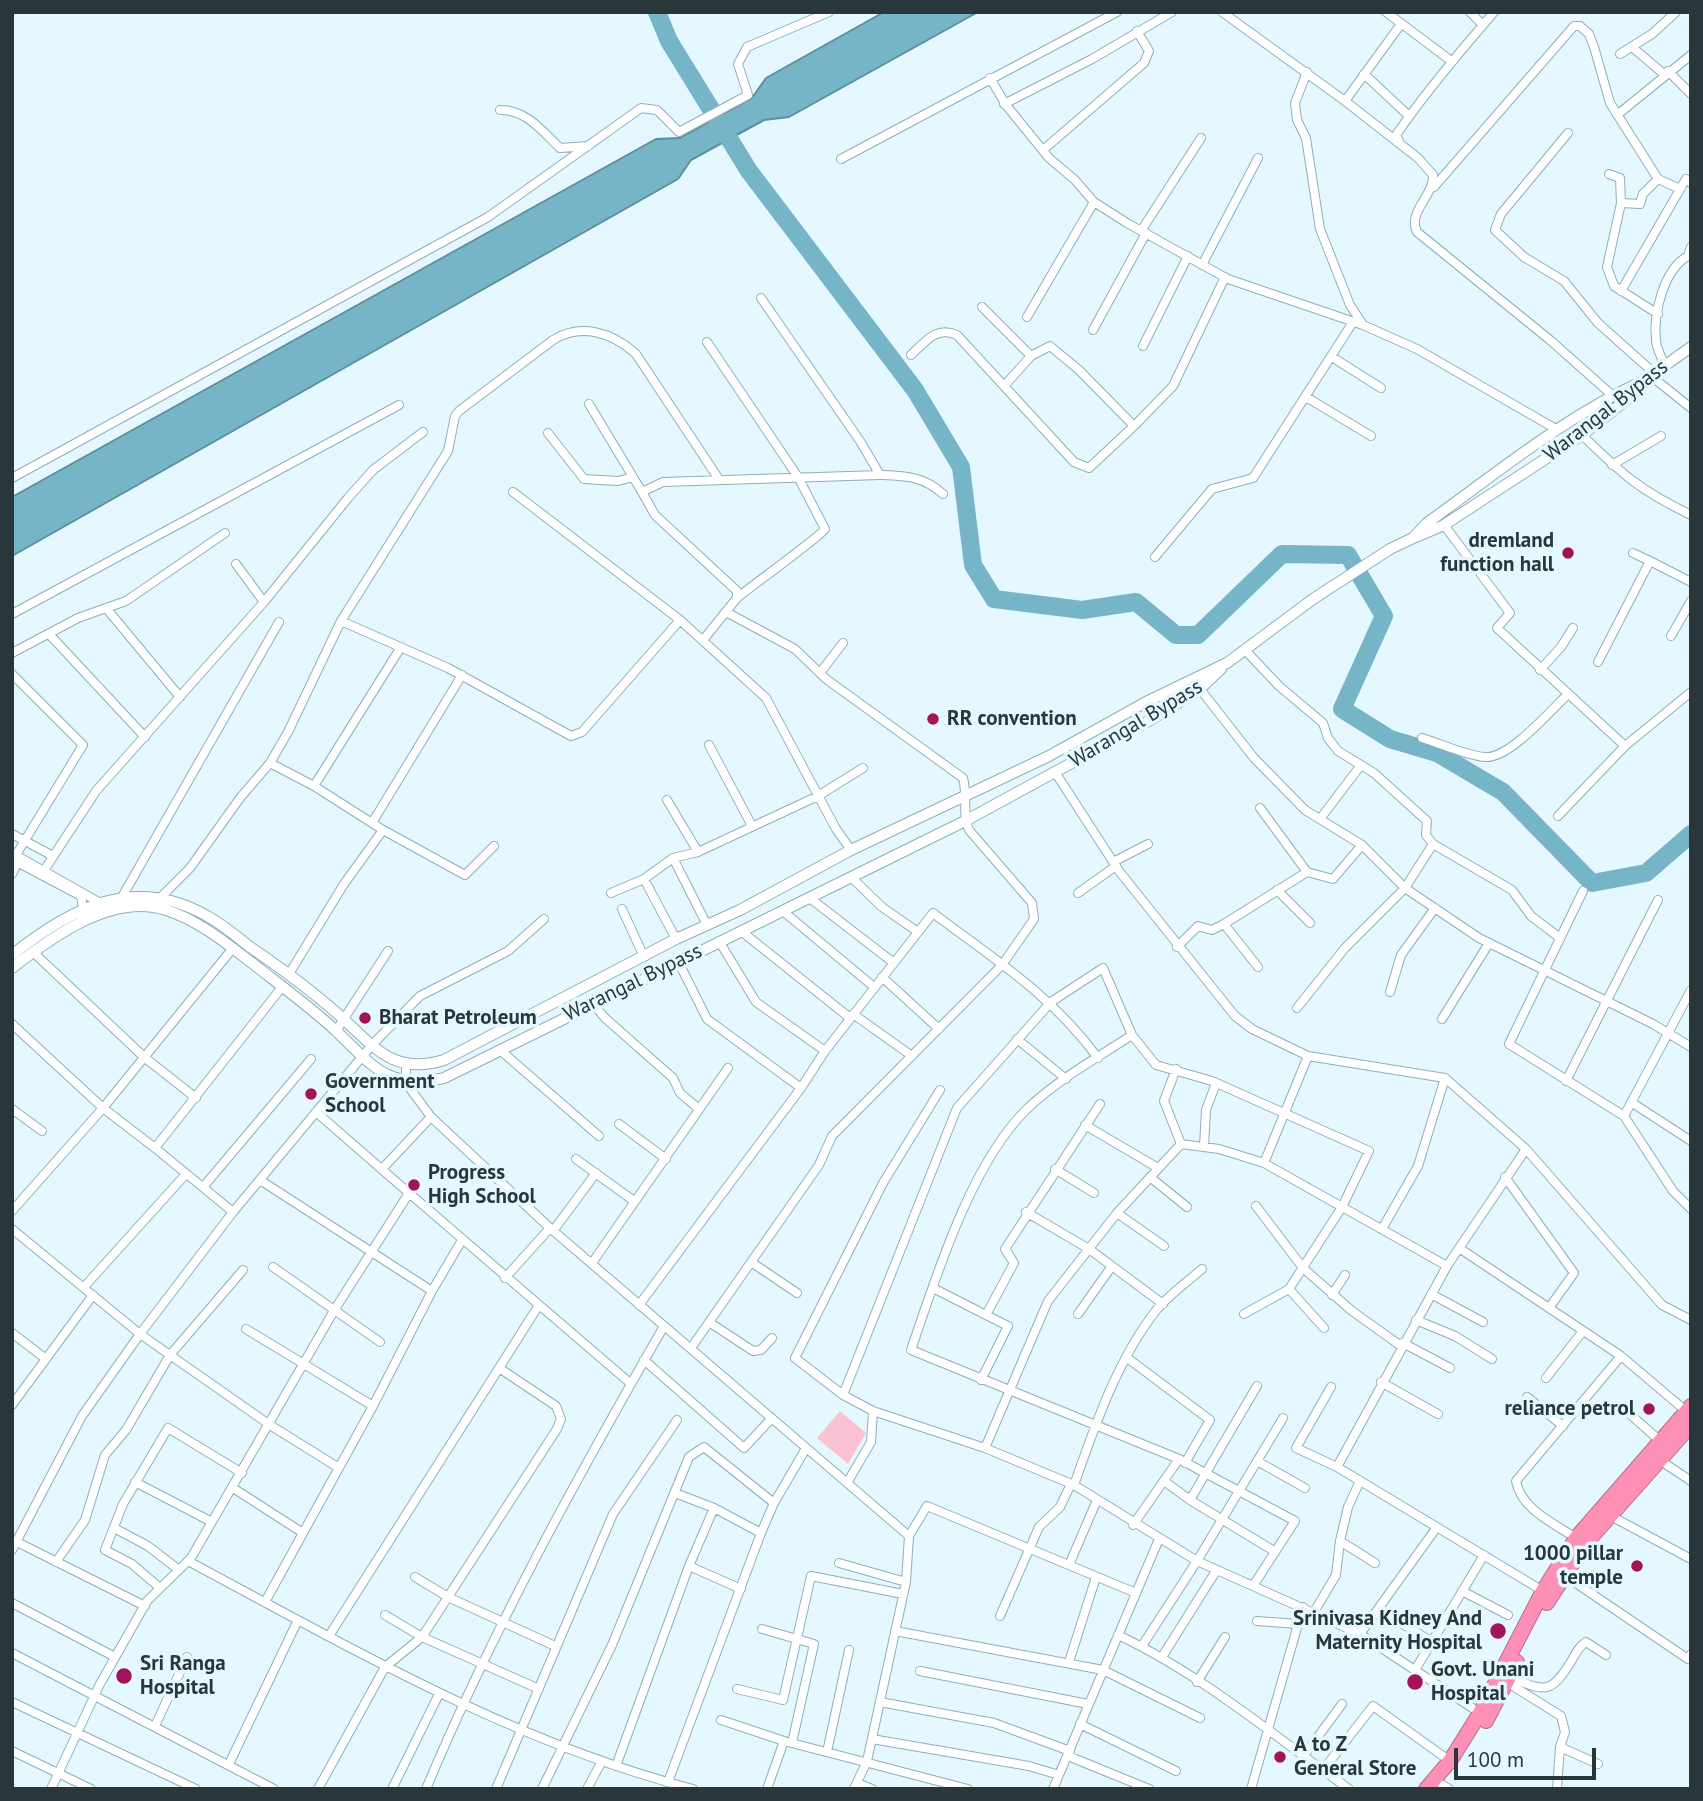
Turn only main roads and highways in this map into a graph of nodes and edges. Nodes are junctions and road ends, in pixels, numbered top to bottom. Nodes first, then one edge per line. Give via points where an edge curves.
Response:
1 (1691, 347) edge
2 (1649, 377) junction
3 (1413, 538) junction
4 (1227, 663) junction
5 (85, 914) junction
6 (12, 955) edge
7 (12, 968) edge
8 (1689, 1414) edge
9 (1443, 1787) edge
10 (1426, 1789) edge

1 - 2 main road, Warangal Bypass
2 - 3 main road via 1556,429
2 - 3 main road, Warangal Bypass via 1583,435 1444,525
3 - 4 main road via 1313,599
4 - 5 main road via 444,1060 424,1066 406,1066 371,1046 289,974 209,916 178,903 122,897 100,901
4 - 5 main road, Warangal Bypass via 1200,690 1055,772 969,830 852,878 444,1078 406,1083 363,1059 282,987 190,919 163,908
5 - 6 main road via 34,938
5 - 7 main road
8 - 9 highway via 1658,1460 1564,1575
8 - 10 highway via 1659,1440 1576,1538 1480,1713

